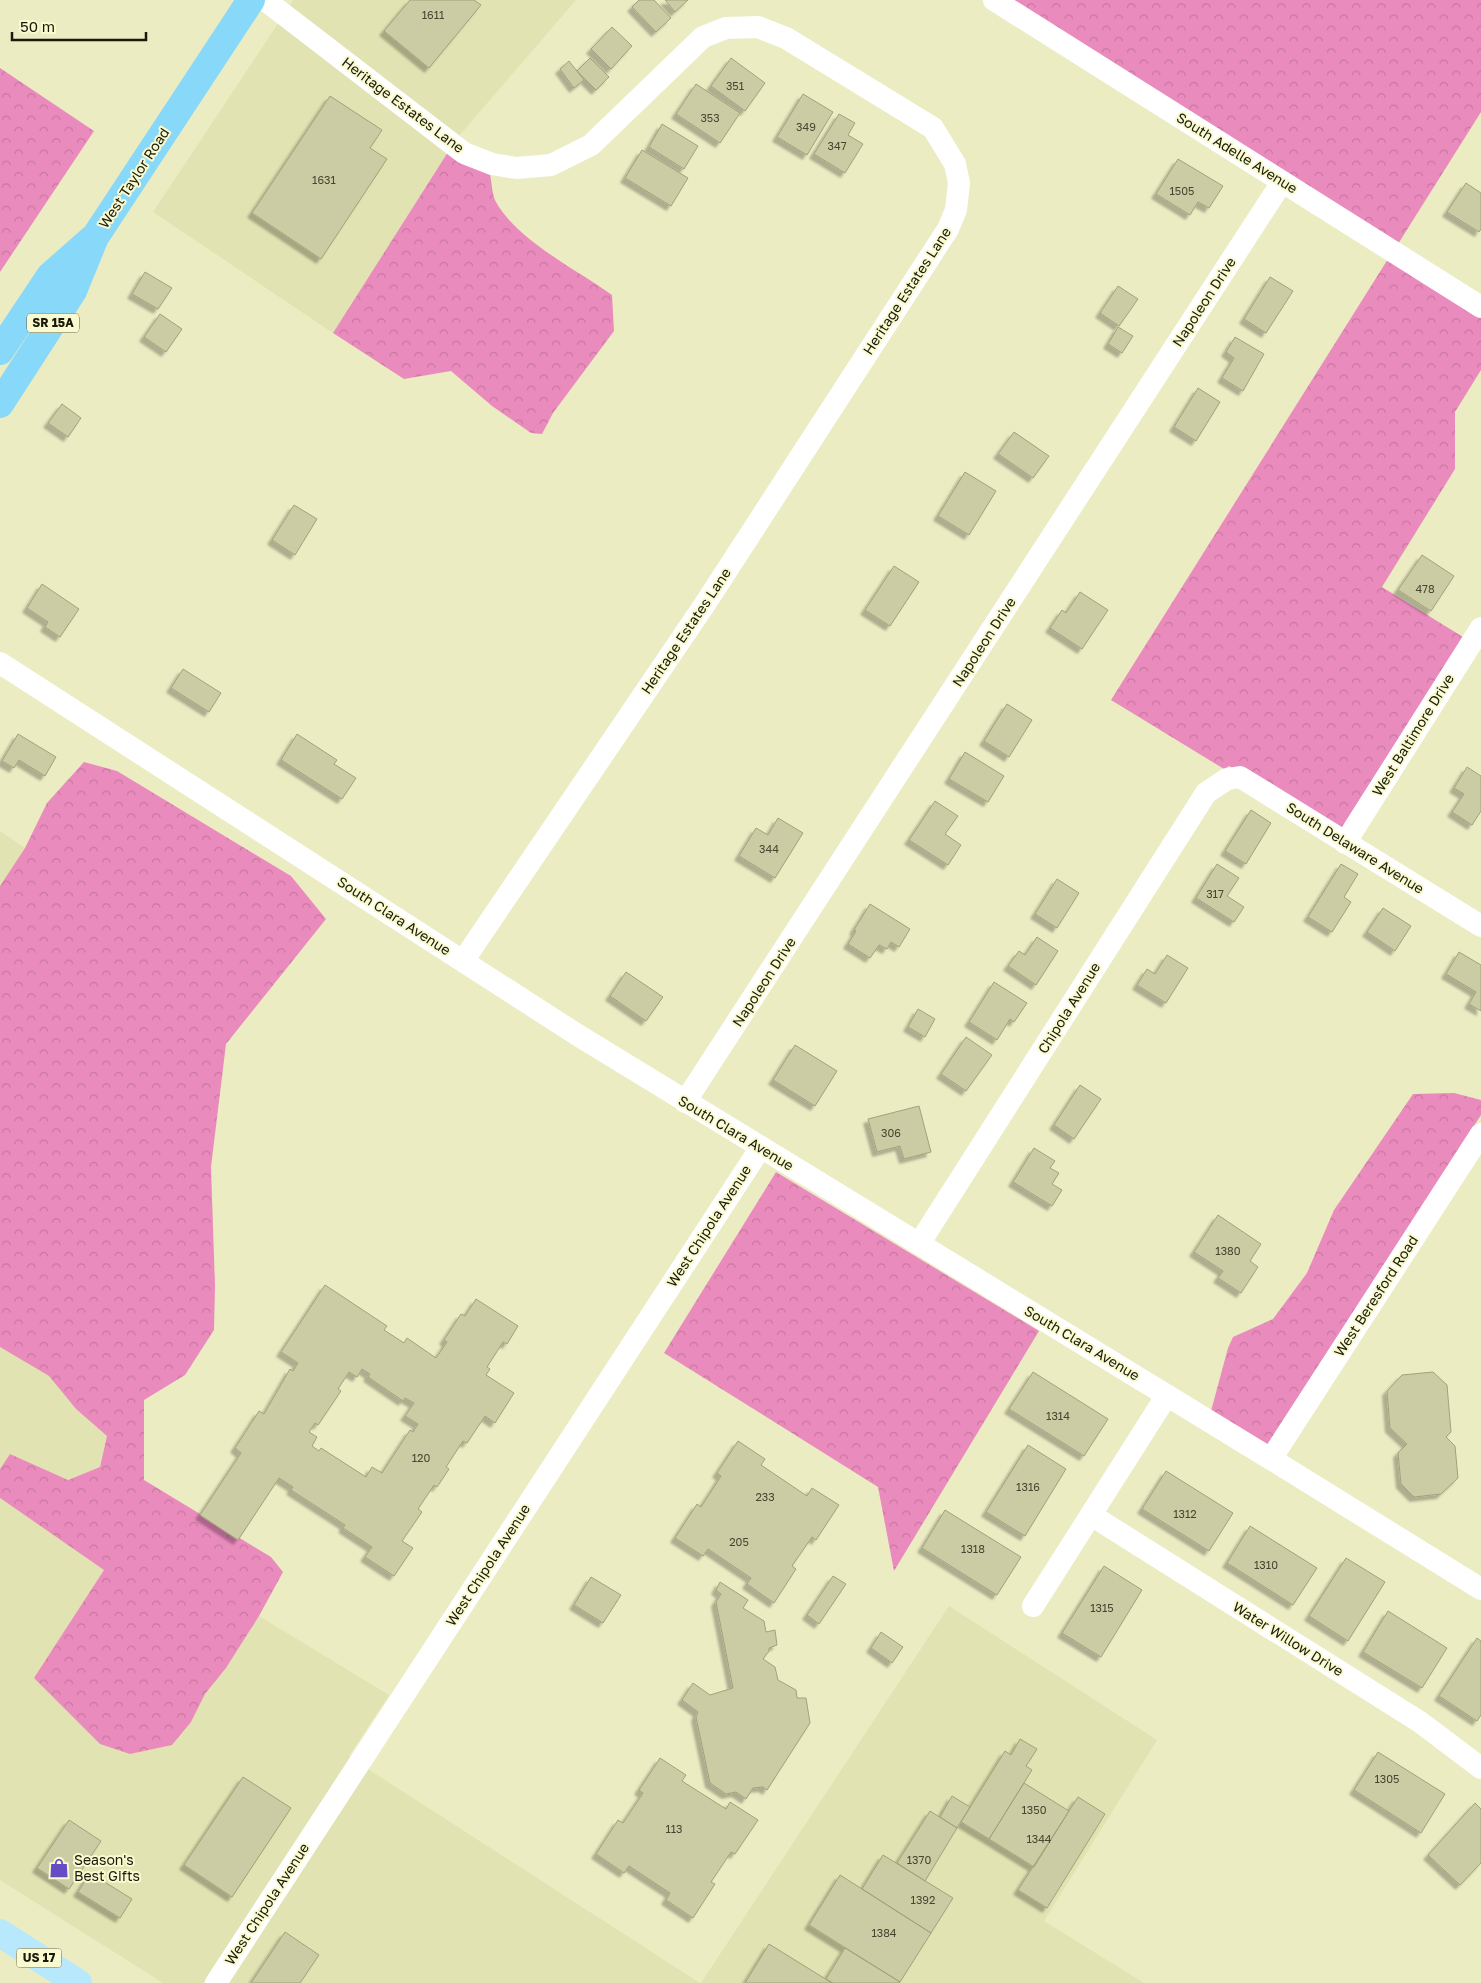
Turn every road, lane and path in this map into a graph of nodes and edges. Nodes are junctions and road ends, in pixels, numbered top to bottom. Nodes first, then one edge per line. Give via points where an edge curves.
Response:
1 (250, 0) edge
2 (265, 0) edge
3 (994, 0) edge
4 (1282, 182) junction
5 (95, 237) junction
6 (1481, 307) edge
7 (0, 351) edge
8 (0, 404) edge
9 (1481, 628) edge
10 (0, 663) edge
11 (1227, 779) joint
12 (1345, 843) junction
13 (1481, 926) edge
14 (463, 961) junction
15 (685, 1102) junction
16 (1481, 1134) edge
17 (761, 1147) junction
18 (919, 1244) junction
19 (1167, 1395) junction
20 (1271, 1458) junction
21 (1091, 1515) junction
22 (1481, 1589) edge
23 (1033, 1606) dead end
24 (1481, 1768) edge
25 (0, 1933) edge
26 (78, 1983) edge
27 (216, 1983) edge

1 - 5 highway, West Taylor Road / SR 15A
2 - 14 street, Heritage Estates Lane via 464,153 492,164 516,168 551,164 591,145 703,37 726,28 758,27 786,38 933,128 955,164 959,183 956,210 948,229 705,604
3 - 4 street, South Adelle Avenue
4 - 6 street, South Adelle Avenue
4 - 15 street, Napoleon Drive
5 - 7 highway, West Taylor Road / SR 15A via 50,276
5 - 8 highway, West Taylor Road / SR 15A via 73,292
9 - 12 street, West Baltimore Drive
10 - 14 street, South Clara Avenue
11 - 12 street, South Delaware Avenue via 1240,777
11 - 18 street, Chipola Avenue via 1206,793
12 - 13 street, South Delaware Avenue
14 - 15 street, South Clara Avenue
15 - 17 street, South Clara Avenue
16 - 20 street, West Beresford Road
17 - 18 street, South Clara Avenue
17 - 27 street, West Chipola Avenue
18 - 19 street, South Clara Avenue
19 - 20 street, South Clara Avenue
19 - 21 street
20 - 22 street, South Clara Avenue
21 - 23 street
21 - 24 street, Water Willow Drive via 1420,1722
25 - 26 main road, US 17

